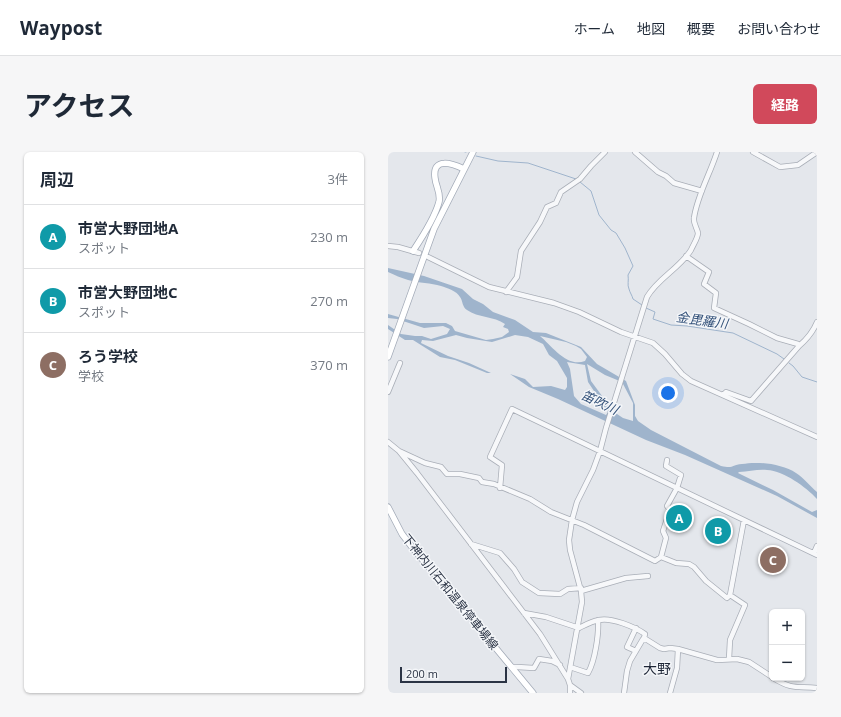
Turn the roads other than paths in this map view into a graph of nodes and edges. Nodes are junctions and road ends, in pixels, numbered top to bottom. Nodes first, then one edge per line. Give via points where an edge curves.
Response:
1 (473, 152) edge
2 (604, 152) edge
3 (635, 152) edge
4 (717, 152) edge
5 (753, 152) edge
6 (816, 155) edge
7 (464, 169) junction
8 (702, 191) junction
9 (388, 246) edge
10 (416, 252) joint
11 (686, 256) junction
12 (428, 257) dead end
13 (506, 292) junction
14 (817, 322) edge
15 (635, 336) junction
16 (799, 346) junction
17 (388, 357) edge
18 (400, 363) dead end
19 (388, 392) edge
20 (723, 395) junction
21 (817, 437) edge
22 (388, 442) edge
23 (399, 451) junction
24 (600, 451) junction
25 (666, 460) dead end
26 (500, 488) junction
27 (677, 488) junction
28 (388, 507) edge
29 (572, 520) junction
30 (744, 520) junction
31 (471, 544) junction
32 (817, 546) edge
33 (815, 554) edge
34 (661, 557) junction
35 (648, 576) dead end
36 (581, 589) junction
37 (730, 595) junction
38 (524, 613) junction
39 (598, 620) junction
40 (579, 628) junction
41 (636, 628) junction
42 (644, 638) junction
43 (678, 649) junction
44 (636, 651) junction
45 (729, 659) junction
46 (560, 665) junction
47 (512, 667) junction
48 (570, 667) junction
49 (769, 676) edge
50 (568, 679) junction
51 (778, 681) edge
52 (570, 685) junction
53 (788, 686) junction
54 (817, 688) edge
55 (533, 693) edge
56 (570, 693) edge
57 (581, 693) edge
58 (624, 693) edge
59 (670, 693) edge
60 (786, 693) edge

1 - 7 main road
2 - 13 street via 580,180 561,192 556,203 546,207 540,222 521,252 517,277
3 - 8 street via 674,183
4 - 8 street
5 - 6 street via 780,167 798,165
7 - 10 main road via 446,163 440,164 437,168 435,176 440,191 439,202
7 - 17 main road via 434,229
8 - 11 street via 693,220 698,232
9 - 10 street
11 - 15 street via 647,296
11 - 16 street via 709,272 704,284 716,293 714,308
12 - 13 street via 489,287
13 - 15 street via 554,303
14 - 16 street via 813,331
15 - 20 street via 660,348 687,378
15 - 24 street
16 - 20 street via 751,400 726,392
18 - 19 street
20 - 21 street
22 - 23 street
23 - 26 street via 441,468 447,474 473,476
23 - 31 street
24 - 26 street via 512,409 490,456 502,466
24 - 27 street
24 - 29 street via 577,502
25 - 27 street via 666,466 681,475
26 - 29 street via 530,499 551,512
27 - 30 street
27 - 34 street via 667,506 670,510 663,531 666,538
28 - 47 main road, 下神内川石和温泉停車場線 via 412,547
29 - 34 street via 655,561
29 - 36 street via 570,550
30 - 33 street
30 - 37 street
31 - 36 street via 500,554 522,582 539,593 560,594 572,588
31 - 38 street
32 - 33 street
34 - 37 street via 676,563 689,564 727,598
35 - 36 street via 626,578
36 - 40 street
37 - 45 street via 745,605 730,640
38 - 40 street
38 - 46 street
39 - 40 street
39 - 41 street via 624,623
39 - 48 street via 594,656 588,673
40 - 48 street
41 - 42 street via 645,634
41 - 44 street via 627,647
42 - 43 street via 660,648
42 - 44 street
43 - 45 street via 717,660
43 - 59 street via 677,668
44 - 58 street via 627,671
45 - 49 street via 749,662
46 - 47 street via 539,659 534,668
46 - 50 street
47 - 55 main road, 下神内川石和温泉停車場線
48 - 50 street
50 - 52 street
51 - 53 street
52 - 56 street
52 - 57 street
53 - 54 street
53 - 60 street

